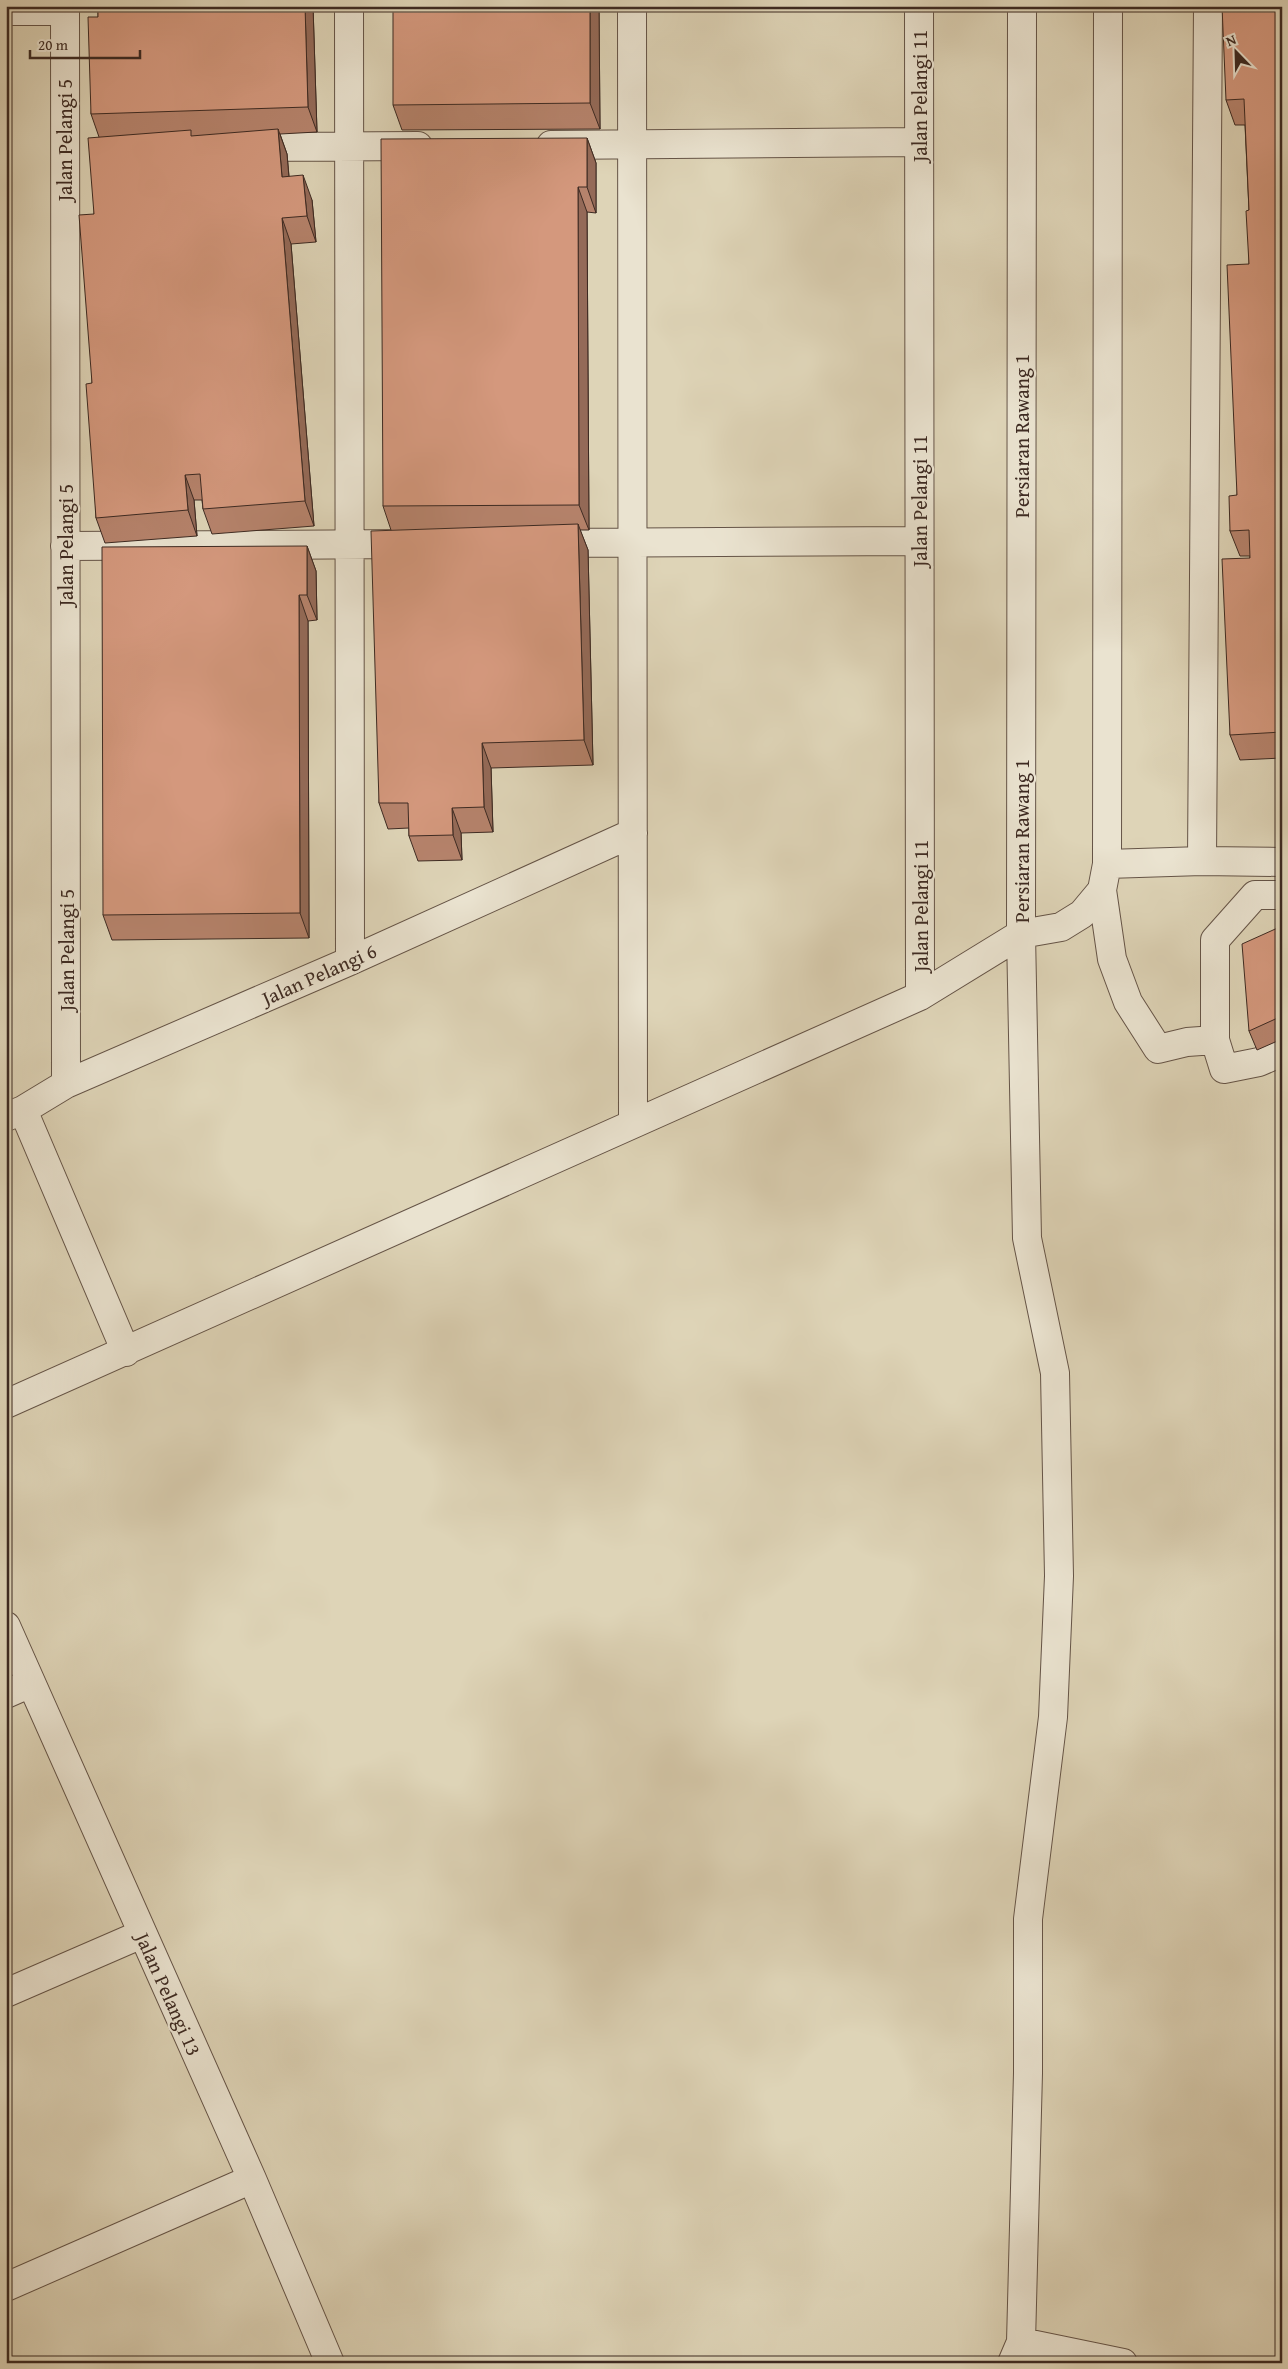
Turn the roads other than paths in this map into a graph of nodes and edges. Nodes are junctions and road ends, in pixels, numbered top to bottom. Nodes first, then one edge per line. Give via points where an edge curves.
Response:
1 (349, 6) edge
2 (632, 6) edge
3 (919, 6) edge
4 (1022, 6) edge
5 (1108, 6) edge
6 (1208, 6) edge
7 (64, 8) edge
8 (6, 11) edge
9 (919, 142) junction
10 (525, 145) edge
11 (632, 145) junction
12 (349, 146) junction
13 (447, 146) edge
14 (222, 147) edge
15 (64, 148) junction
16 (94, 148) edge
17 (920, 541) junction
18 (525, 543) edge
19 (633, 543) junction
20 (350, 544) junction
21 (437, 544) edge
22 (65, 546) junction
23 (633, 832) junction
24 (1202, 860) junction
25 (1282, 862) edge
26 (1105, 877) junction
27 (1282, 895) edge
28 (1021, 934) junction
29 (350, 961) junction
30 (920, 996) junction
31 (1215, 1040) junction
32 (1282, 1052) edge
33 (66, 1084) junction
34 (15, 1113) edge
35 (633, 1124) junction
36 (126, 1352) junction
37 (6, 1404) edge
38 (6, 1626) edge
39 (32, 1683) junction
40 (6, 1694) edge
41 (142, 1934) junction
42 (6, 1993) edge
43 (252, 2179) junction
44 (6, 2287) edge
45 (1016, 2352) edge
46 (330, 2363) edge
47 (1123, 2363) edge

1 - 12 street
2 - 11 street
3 - 9 street, Jalan Pelangi 11
4 - 28 street, Persiaran Rawang 1
5 - 26 street
6 - 24 street
7 - 8 street
7 - 15 street, Jalan Pelangi 5
9 - 11 street
9 - 17 street, Jalan Pelangi 11
10 - 11 street
11 - 19 street
12 - 13 street
12 - 14 street
12 - 20 street
15 - 16 street
15 - 22 street, Jalan Pelangi 5
17 - 19 street
17 - 30 street, Jalan Pelangi 11
18 - 19 street
19 - 23 street
20 - 21 street
20 - 22 street
20 - 29 street
22 - 33 street, Jalan Pelangi 5
23 - 29 street, Jalan Pelangi 6
23 - 35 street
24 - 25 street
24 - 26 street
26 - 28 street, Persiaran Rawang 1 via 1082,914 1061,927
26 - 31 street via 1112,959 1128,1002 1158,1049
27 - 31 street via 1255,895 1215,940
28 - 30 street
28 - 45 street via 1027,1238 1055,1373 1059,1576 1053,1717 1028,1919 1028,2073
29 - 33 street, Jalan Pelangi 6
30 - 35 street
31 - 32 street via 1224,1069 1259,1062
33 - 34 street, Jalan Pelangi 6
34 - 36 street
35 - 36 street
36 - 37 street
38 - 39 street, Jalan Pelangi 13
39 - 40 street
39 - 41 street, Jalan Pelangi 13
41 - 42 street
41 - 43 street, Jalan Pelangi 13
43 - 44 street
43 - 46 street, Jalan Pelangi 13
45 - 47 street

